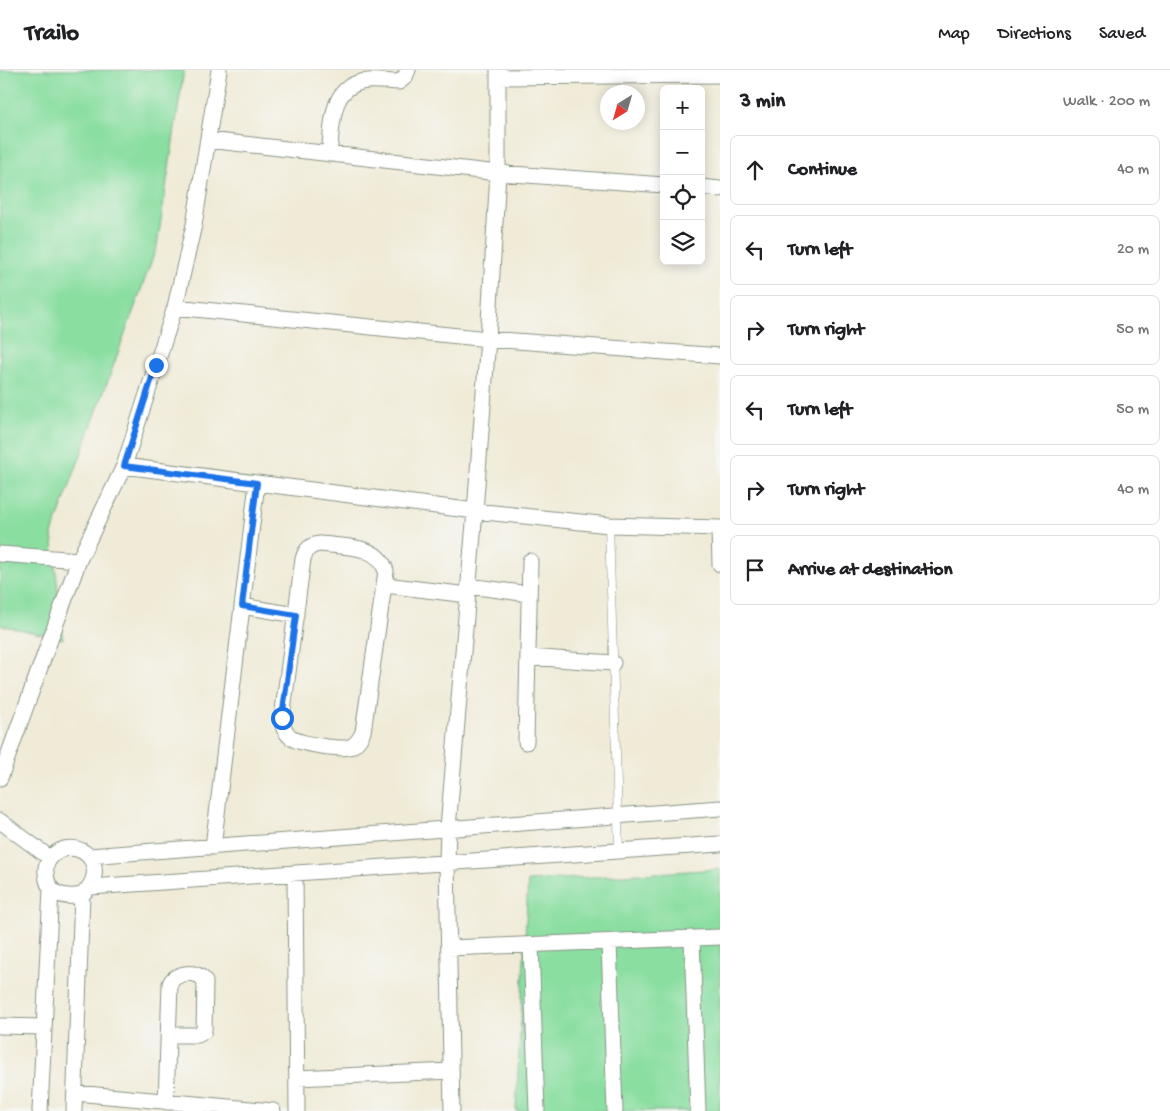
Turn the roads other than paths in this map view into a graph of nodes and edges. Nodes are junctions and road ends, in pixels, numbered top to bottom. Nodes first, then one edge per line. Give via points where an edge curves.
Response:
1 (219, 70) edge
2 (408, 70) edge
3 (498, 74) edge
4 (720, 75) edge
5 (208, 140) junction
6 (329, 154) junction
7 (498, 173) junction
8 (660, 185) edge
9 (705, 187) edge
10 (720, 189) edge
11 (174, 307) junction
12 (488, 339) junction
13 (720, 356) edge
14 (124, 466) junction
15 (257, 483) junction
16 (475, 511) junction
17 (609, 525) junction
18 (720, 528) edge
19 (0, 554) edge
20 (79, 560) junction
21 (530, 561) dead end
22 (720, 564) edge
23 (386, 585) junction
24 (468, 591) junction
25 (529, 594) junction
26 (242, 606) junction
27 (296, 615) junction
28 (528, 657) junction
29 (613, 663) junction
30 (526, 742) dead end
31 (0, 778) edge
32 (720, 808) edge
33 (618, 815) junction
34 (0, 821) edge
35 (448, 828) junction
36 (720, 844) edge
37 (213, 847) junction
38 (619, 851) junction
39 (89, 856) junction
40 (50, 858) junction
41 (448, 863) junction
42 (295, 874) junction
43 (51, 889) junction
44 (86, 891) junction
45 (720, 937) edge
46 (692, 938) junction
47 (609, 942) junction
48 (532, 945) junction
49 (449, 948) junction
50 (0, 1026) edge
51 (44, 1026) junction
52 (168, 1035) dead end
53 (451, 1071) junction
54 (297, 1078) junction
55 (75, 1093) junction
56 (166, 1102) junction
57 (142, 1105) edge
58 (214, 1108) edge
59 (40, 1111) edge
60 (74, 1111) edge
61 (274, 1111) edge
62 (297, 1111) edge
63 (452, 1111) edge
64 (537, 1111) edge
65 (615, 1111) edge
66 (698, 1111) edge

1 - 5 street
2 - 6 street via 399,82 368,81 344,90 335,110
3 - 4 street
3 - 7 street
5 - 6 street
5 - 11 street via 194,225
6 - 7 street
7 - 8 street
7 - 12 street
9 - 10 street
11 - 12 street
11 - 14 street
12 - 13 street
12 - 16 street
14 - 15 street
14 - 20 street
15 - 16 street
15 - 26 street
16 - 17 street
16 - 24 street
17 - 18 street
17 - 29 lane
18 - 22 street
19 - 20 street
20 - 31 street
21 - 25 street
23 - 24 street
23 - 27 street via 384,566 373,553 315,544 303,558
23 - 27 street via 363,732 357,743 348,747 297,741 284,729 282,718
24 - 25 street
24 - 35 street
25 - 28 street
26 - 27 street
26 - 37 street
28 - 29 street
28 - 30 street
29 - 33 lane
32 - 33 street
33 - 35 street
33 - 38 lane
34 - 40 street
35 - 37 street
35 - 41 street
36 - 38 street
37 - 39 street
38 - 41 street
39 - 40 street via 69,848 58,850
39 - 44 street via 95,877
40 - 43 street via 45,868
41 - 42 street
41 - 49 street
42 - 44 street
42 - 54 street
43 - 44 street via 60,896 71,898
43 - 51 street
44 - 55 street
45 - 46 street
46 - 47 street
46 - 66 street
47 - 48 street
47 - 65 street
48 - 49 street
48 - 64 street
49 - 53 street
50 - 51 street
51 - 59 street
52 - 56 street
53 - 54 street
53 - 63 street
54 - 62 street
55 - 57 street
55 - 60 street
56 - 57 street
56 - 58 street
58 - 61 street

